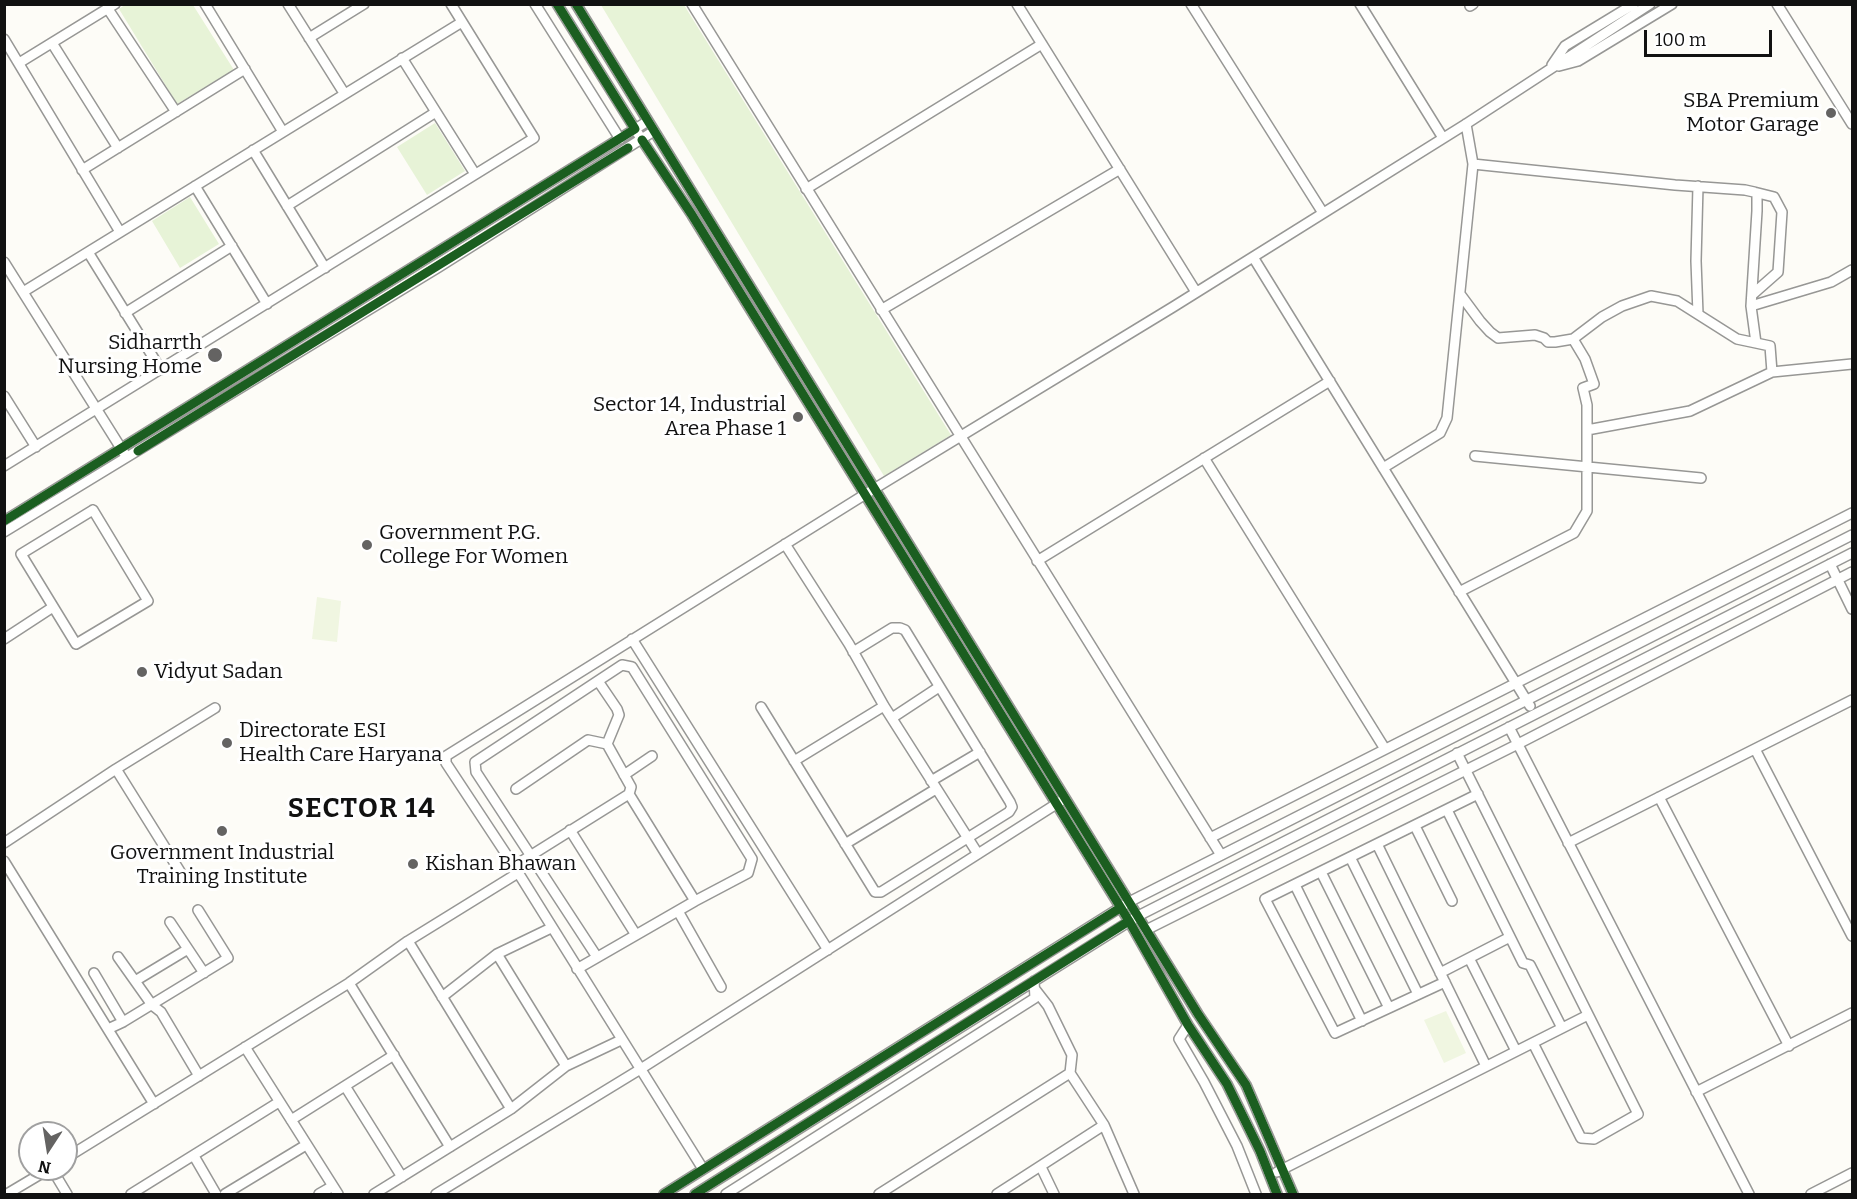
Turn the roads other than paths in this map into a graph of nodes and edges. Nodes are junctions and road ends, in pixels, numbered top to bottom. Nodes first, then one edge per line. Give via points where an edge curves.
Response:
1 (205, 4) edge
2 (288, 4) edge
3 (364, 4) edge
4 (451, 4) edge
5 (535, 4) edge
6 (557, 4) edge
7 (576, 4) edge
8 (692, 4) edge
9 (1017, 4) edge
10 (1191, 4) edge
11 (1360, 4) edge
12 (1634, 4) edge
13 (1650, 4) edge
14 (1672, 4) edge
15 (1777, 4) edge
16 (111, 7) edge
17 (462, 22) junction
18 (309, 38) junction
19 (4, 39) edge
20 (52, 43) junction
21 (1042, 44) junction
22 (402, 58) junction
23 (19, 63) junction
24 (244, 69) junction
25 (1549, 69) junction
26 (344, 93) junction
27 (176, 112) junction
28 (436, 112) junction
29 (648, 121) junction
30 (1466, 124) junction
31 (1852, 124) edge
32 (635, 129) junction
33 (654, 131) junction
34 (283, 132) junction
35 (1443, 138) junction
36 (620, 139) junction
37 (642, 140) junction
38 (118, 147) junction
39 (253, 150) junction
40 (1473, 164) junction
41 (1120, 169) junction
42 (82, 170) junction
43 (475, 174) junction
44 (195, 186) junction
45 (1698, 186) junction
46 (806, 189) junction
47 (1754, 192) junction
48 (286, 206) junction
49 (1323, 213) junction
50 (120, 232) junction
51 (232, 246) junction
52 (88, 252) junction
53 (1253, 257) junction
54 (4, 262) edge
55 (325, 268) junction
56 (1852, 270) edge
57 (23, 292) junction
58 (1196, 292) junction
59 (1460, 294) junction
60 (1753, 294) junction
61 (267, 304) junction
62 (1751, 306) junction
63 (881, 310) junction
64 (125, 313) junction
65 (1698, 314) junction
66 (1573, 339) junction
67 (1756, 343) junction
68 (1852, 364) edge
69 (161, 370) junction
70 (1772, 372) junction
71 (1330, 381) junction
72 (4, 396) edge
73 (98, 410) junction
74 (1587, 430) junction
75 (959, 437) junction
76 (36, 447) junction
77 (124, 453) junction
78 (1475, 456) dead end
79 (1204, 458) junction
80 (4, 466) edge
81 (1586, 467) junction
82 (1383, 468) junction
83 (1701, 478) dead end
84 (874, 488) junction
85 (864, 495) junction
86 (1852, 513) edge
87 (4, 521) edge
88 (4, 532) edge
89 (1852, 535) edge
90 (784, 544) junction
91 (1852, 553) edge
92 (1037, 561) junction
93 (1830, 564) junction
94 (1852, 572) edge
95 (1838, 580) junction
96 (1459, 592) junction
97 (53, 607) junction
98 (1852, 609) edge
99 (4, 639) edge
100 (632, 639) junction
101 (853, 652) junction
102 (598, 681) junction
103 (1515, 683) junction
104 (939, 687) junction
105 (1852, 700) edge
106 (1527, 702) junction
107 (884, 706) junction
108 (761, 707) dead end
109 (215, 708) dead end
110 (1534, 714) junction
111 (892, 718) junction
112 (1509, 726) junction
113 (608, 744) junction
114 (1518, 744) junction
115 (1385, 749) junction
116 (1755, 749) junction
117 (980, 752) junction
118 (1457, 753) junction
119 (652, 756) dead end
120 (794, 761) junction
121 (116, 769) junction
122 (1466, 770) junction
123 (624, 775) junction
124 (934, 785) junction
125 (516, 789) dead end
126 (629, 794) junction
127 (1478, 794) junction
128 (1659, 797) junction
129 (1065, 798) junction
130 (1056, 805) junction
131 (1447, 810) junction
132 (1415, 826) junction
133 (570, 830) junction
134 (967, 838) junction
135 (1210, 838) junction
136 (4, 843) edge
137 (1568, 843) junction
138 (845, 844) junction
139 (1377, 844) junction
140 (978, 854) junction
141 (531, 855) junction
142 (1221, 855) junction
143 (1350, 857) junction
144 (4, 861) edge
145 (516, 869) junction
146 (1321, 872) junction
147 (184, 878) dead end
148 (1294, 885) junction
149 (695, 901) junction
150 (1452, 901) dead end
151 (1129, 902) junction
152 (1120, 908) junction
153 (198, 910) dead end
154 (678, 911) junction
155 (1133, 919) junction
156 (170, 922) dead end
157 (551, 928) junction
158 (1146, 930) junction
159 (636, 935) junction
160 (1852, 936) edge
161 (1510, 937) junction
162 (408, 941) junction
163 (188, 949) junction
164 (828, 950) junction
165 (497, 954) junction
166 (118, 957) dead end
167 (597, 957) junction
168 (1469, 958) junction
169 (577, 969) junction
170 (94, 973) dead end
171 (204, 973) junction
172 (1443, 977) junction
173 (135, 981) junction
174 (349, 983) junction
175 (1034, 985) junction
176 (721, 987) dead end
177 (1418, 994) junction
178 (442, 997) junction
179 (152, 1005) junction
180 (1389, 1008) junction
181 (1852, 1013) edge
182 (1588, 1015) junction
183 (1362, 1021) junction
184 (123, 1022) junction
185 (1188, 1025) junction
186 (1562, 1028) junction
187 (108, 1029) junction
188 (621, 1040) junction
189 (1533, 1043) junction
190 (1789, 1046) junction
191 (245, 1047) junction
192 (1515, 1051) junction
193 (394, 1055) junction
194 (566, 1066) junction
195 (1486, 1066) junction
196 (639, 1070) junction
197 (1070, 1073) junction
198 (199, 1076) junction
199 (345, 1086) junction
200 (1696, 1092) junction
201 (279, 1102) junction
202 (154, 1104) junction
203 (511, 1109) junction
204 (291, 1120) junction
205 (1104, 1125) junction
206 (306, 1145) junction
207 (450, 1147) junction
208 (78, 1151) edge
209 (194, 1156) junction
210 (1041, 1167) junction
211 (1282, 1169) junction
212 (700, 1172) junction
213 (1852, 1173) edge
214 (1270, 1176) junction
215 (402, 1177) junction
216 (30, 1181) edge
217 (58, 1181) edge
218 (146, 1185) junction
219 (336, 1190) edge
220 (1828, 1191) edge
221 (699, 1192) edge
222 (8, 1194) edge
223 (67, 1194) edge
224 (131, 1194) edge
225 (152, 1194) edge
226 (216, 1194) edge
227 (225, 1194) edge
228 (319, 1194) edge
229 (374, 1194) edge
230 (436, 1194) edge
231 (664, 1194) edge
232 (726, 1194) edge
233 (879, 1194) edge
234 (997, 1194) edge
235 (1054, 1194) edge
236 (1134, 1194) edge
237 (1256, 1194) edge
238 (1277, 1194) edge
239 (1293, 1194) edge
240 (1749, 1194) edge
241 (1811, 1194) edge

1 - 24 street
2 - 18 street
3 - 18 street
4 - 17 street
5 - 36 street
6 - 32 street
7 - 29 street
8 - 46 street
9 - 21 street
10 - 49 street
11 - 35 street
12 - 25 street via 1565,46
13 - 25 street
14 - 25 street via 1578,61
15 - 31 street
16 - 20 street
16 - 27 street
17 - 22 street
17 - 43 street via 534,138
18 - 26 street
19 - 23 street
20 - 23 street
20 - 38 street
21 - 41 street
21 - 46 street
22 - 26 street
22 - 28 street
23 - 42 street
24 - 27 street
24 - 34 street
25 - 30 street
26 - 34 street
27 - 38 street
28 - 43 street
28 - 48 street
29 - 32 street
29 - 33 street
30 - 35 street
30 - 40 street
32 - 36 street
32 - 37 street
33 - 37 street
33 - 84 street
34 - 39 street
35 - 49 street
36 - 77 street
37 - 77 street
37 - 85 street
38 - 42 street
39 - 44 street
39 - 48 street
40 - 45 street
40 - 59 street
41 - 58 street
41 - 63 street
42 - 50 street
43 - 55 street
44 - 50 street
44 - 51 street
45 - 47 street
45 - 65 street
46 - 63 street
47 - 60 street via 1757,212
47 - 60 street via 1774,198 1782,212 1778,272
48 - 55 street
49 - 53 street
50 - 52 street
51 - 61 street
51 - 64 street
52 - 57 street
52 - 64 street
53 - 58 street
53 - 71 street
54 - 57 street
55 - 61 street
56 - 62 street via 1831,282
57 - 73 street
58 - 75 street
59 - 66 street via 1498,338 1535,335 1548,342
59 - 82 street via 1447,418 1440,433
60 - 62 street
61 - 69 street
62 - 67 street
63 - 75 street
64 - 69 street
65 - 66 street via 1677,301 1651,296 1602,317
65 - 67 street via 1737,339
66 - 74 street via 1594,384 1583,388
67 - 70 street via 1770,346
68 - 70 street
69 - 73 street
70 - 74 street via 1690,411
71 - 79 street
71 - 82 street
72 - 76 street
73 - 76 street
73 - 77 street
74 - 81 street
75 - 84 street
75 - 92 street
76 - 80 street
77 - 87 street
77 - 88 street
78 - 81 street
79 - 92 street
79 - 115 street
81 - 83 street
81 - 96 street via 1587,511 1574,533
82 - 96 street
84 - 85 street
84 - 129 street
85 - 90 street
85 - 130 street
86 - 103 street
89 - 106 street
90 - 100 street
90 - 101 street
91 - 93 street
92 - 135 street
93 - 95 street
93 - 110 street
94 - 95 street
95 - 98 street
95 - 114 street
96 - 103 street
97 - 97 street via 21,554 93,510 148,601 76,644
97 - 99 street
100 - 145 street via 446,756 446,763
100 - 164 street
101 - 104 street via 892,628 900,628
101 - 107 street
102 - 113 street via 619,715
102 - 141 street via 475,762 476,772
102 - 149 street via 622,665 632,667 752,859 748,873
103 - 106 street
103 - 115 street
104 - 111 street
104 - 117 street
105 - 116 street
106 - 110 street
106 - 142 street
107 - 111 street
107 - 120 street
108 - 120 street
109 - 121 street
110 - 112 street
111 - 124 street
112 - 114 street
112 - 118 street
113 - 123 street
113 - 125 street via 588,740
114 - 122 street
114 - 137 street
115 - 135 street
116 - 128 street
116 - 160 street
117 - 124 street
117 - 134 street via 1012,807
118 - 122 street
118 - 155 street
119 - 123 street
120 - 138 street
121 - 136 street
121 - 147 street
122 - 127 street
122 - 158 street
123 - 126 street via 631,787
124 - 134 street
124 - 138 street
126 - 133 street
126 - 149 street
127 - 131 street
127 - 182 street
128 - 137 street
128 - 190 street
129 - 130 street
129 - 151 street
130 - 140 street
130 - 152 street
131 - 132 street
131 - 161 street
132 - 139 street
132 - 150 street
133 - 141 street
133 - 159 street
134 - 138 street via 881,892 875,892
134 - 140 street
135 - 142 street
137 - 200 street
139 - 143 street
139 - 172 street
140 - 164 street
141 - 145 street
141 - 167 street
142 - 151 street
143 - 146 street
143 - 177 street
144 - 187 street
145 - 157 street
145 - 162 street
146 - 148 street
146 - 180 street
148 - 183 street
148 - 183 street via 1265,899 1335,1033
149 - 154 street
151 - 152 street
151 - 155 street
152 - 155 street
152 - 212 street
153 - 171 street via 228,958
154 - 159 street
154 - 176 street
155 - 158 street
155 - 175 street
155 - 185 street
156 - 163 street
157 - 165 street
157 - 169 street
158 - 211 street via 1246,1085
159 - 167 street
161 - 168 street
161 - 186 street via 1523,963 1530,965
162 - 174 street
162 - 178 street
163 - 171 street
163 - 173 street
164 - 196 street
165 - 178 street
165 - 194 street
166 - 173 street
167 - 169 street
168 - 172 street
168 - 192 street
169 - 188 street
170 - 184 street
171 - 179 street
172 - 177 street
172 - 195 street
173 - 179 street
174 - 191 street
174 - 193 street
175 - 197 street via 1072,1055
175 - 221 street
175 - 232 street via 1035,998
177 - 180 street
178 - 203 street
179 - 184 street
179 - 198 street via 161,1012
180 - 183 street
181 - 190 street
182 - 186 street
182 - 189 street via 1638,1114 1594,1139 1581,1138
184 - 187 street
185 - 214 street via 1227,1084
185 - 237 street via 1179,1039 1237,1146
186 - 189 street
187 - 202 street
188 - 194 street
188 - 196 street
189 - 192 street
190 - 200 street
191 - 198 street
191 - 201 street
192 - 195 street
193 - 199 street
193 - 207 street
194 - 203 street
195 - 211 street
196 - 212 street
196 - 230 street
197 - 205 street
197 - 233 street
198 - 202 street
199 - 204 street
199 - 215 street
200 - 240 street
201 - 204 street
201 - 209 street
202 - 208 street
203 - 207 street
204 - 206 street
205 - 210 street
205 - 236 street
206 - 219 street
206 - 227 street
207 - 215 street
209 - 218 street
209 - 226 street
210 - 234 street
210 - 235 street
211 - 214 street
211 - 239 street
212 - 221 street
212 - 231 street
213 - 220 street
214 - 238 street
215 - 229 street
216 - 222 street
217 - 223 street
218 - 224 street
218 - 225 street
219 - 228 street
220 - 241 street

